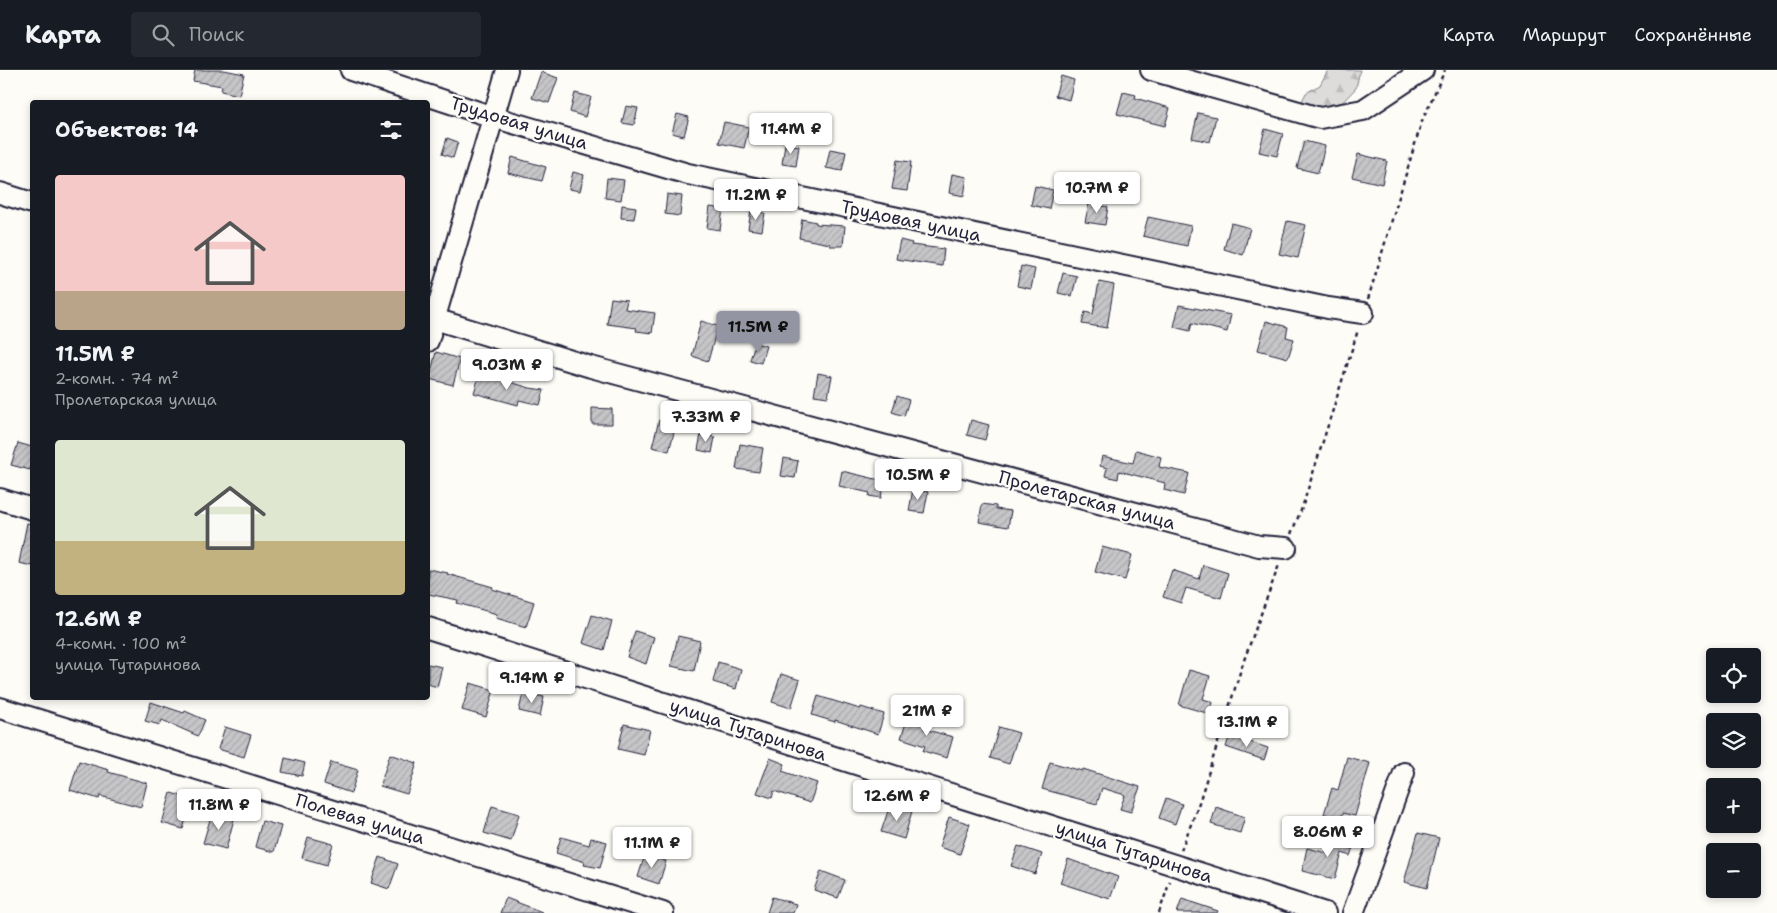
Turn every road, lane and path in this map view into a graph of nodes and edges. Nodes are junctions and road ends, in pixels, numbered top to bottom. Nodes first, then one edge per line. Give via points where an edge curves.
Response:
1 (351, 70) edge
2 (507, 70) edge
3 (1151, 70) edge
4 (1423, 70) edge
5 (1445, 70) edge
6 (493, 117) junction
7 (0, 193) edge
8 (30, 202) edge
9 (1363, 313) junction
10 (431, 318) edge
11 (0, 499) edge
12 (30, 508) edge
13 (1286, 548) junction
14 (430, 629) edge
15 (0, 708) edge
16 (1404, 773) dead end
17 (1175, 866) junction
18 (663, 913) edge
19 (1159, 913) edge
20 (1325, 913) edge
21 (1353, 913) edge

1 - 6 street, Трудовая улица
2 - 6 street
3 - 4 street via 1320,118 1363,110
5 - 9 path via 1422,121
6 - 9 street, Трудовая улица via 688,174
6 - 10 street
7 - 8 street
9 - 13 path via 1302,508
10 - 13 street, Пролетарская улица via 591,367 1250,544
11 - 12 street
13 - 17 path via 1242,663 1197,809
14 - 17 street, улица Тутаринова
15 - 18 street, Полевая улица
16 - 21 street
17 - 19 path
17 - 20 street, улица Тутаринова

